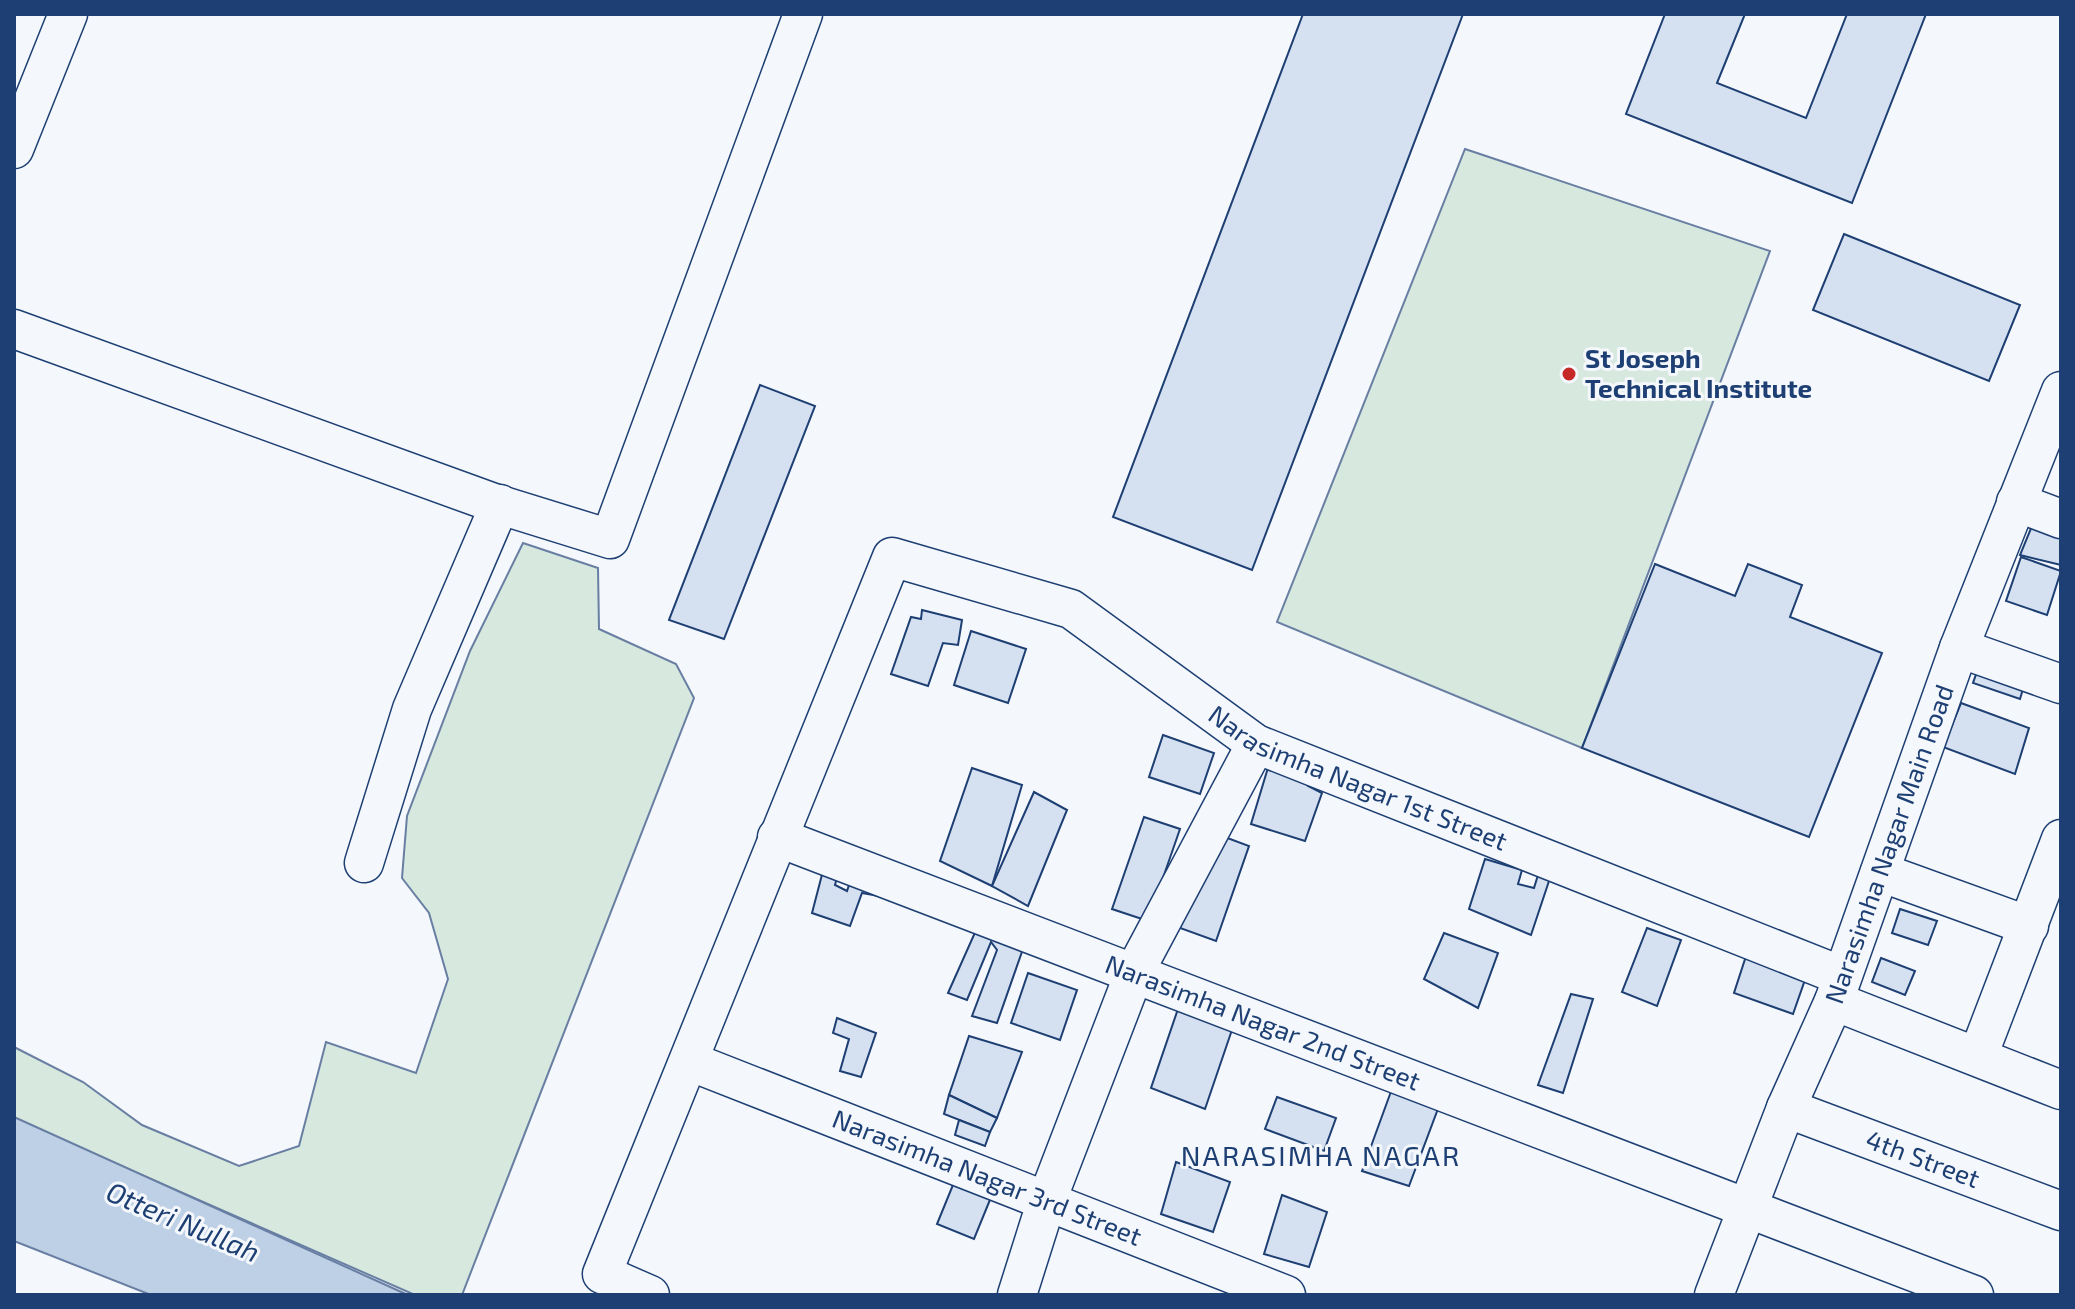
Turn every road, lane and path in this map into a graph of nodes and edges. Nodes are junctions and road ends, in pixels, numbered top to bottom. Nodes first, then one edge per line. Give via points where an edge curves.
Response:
1 (68, 14) edge
2 (803, 14) edge
3 (14, 149) edge
4 (14, 329) edge
5 (2061, 391) edge
6 (2048, 458) edge
7 (2016, 502) junction
8 (500, 504) junction
9 (2061, 519) edge
10 (1959, 648) junction
11 (2061, 684) edge
12 (1256, 744) junction
13 (777, 837) junction
14 (2061, 839) edge
15 (1884, 861) junction
16 (364, 863) dead end
17 (2033, 915) junction
18 (1135, 971) junction
19 (1838, 988) junction
20 (1978, 1056) junction
21 (689, 1061) junction
22 (2061, 1090) edge
23 (1786, 1108) junction
24 (1047, 1200) junction
25 (1748, 1209) junction
26 (2061, 1211) edge
27 (650, 1295) edge
28 (1017, 1295) edge
29 (1286, 1295) edge
30 (1714, 1295) edge
31 (1974, 1295) edge

1 - 3 street
2 - 8 street via 610,539
4 - 8 street
5 - 6 street, Narasimha Nagar Main Road
6 - 7 street, Narasimha Nagar Main Road
7 - 9 street
7 - 10 street, Narasimha Nagar Main Road
8 - 16 street via 412,709
10 - 11 street
10 - 15 street, Narasimha Nagar Main Road
12 - 13 street, Narasimha Nagar 1st Street via 1071,609 892,557
12 - 18 street
12 - 19 street, Narasimha Nagar 1st Street
13 - 18 street, Narasimha Nagar 2nd Street
13 - 21 street
14 - 17 street
15 - 17 street
15 - 19 street, Narasimha Nagar Main Road
17 - 20 street
18 - 24 street
18 - 25 street, Narasimha Nagar 2nd Street
19 - 20 street, Narasimha Nagar 1st Street
19 - 23 street, Narasimha Nagar Main Road
20 - 22 street, Narasimha Nagar 1st Street
21 - 24 street, Narasimha Nagar 3rd Street
21 - 27 street via 602,1274
23 - 25 street, Narasimha Nagar Main Road
23 - 26 street, 4th Street
24 - 28 street
24 - 29 street, Narasimha Nagar 3rd Street
25 - 30 street, Narasimha Nagar Main Road
25 - 31 street, Narasimha Nagar 2nd Street

